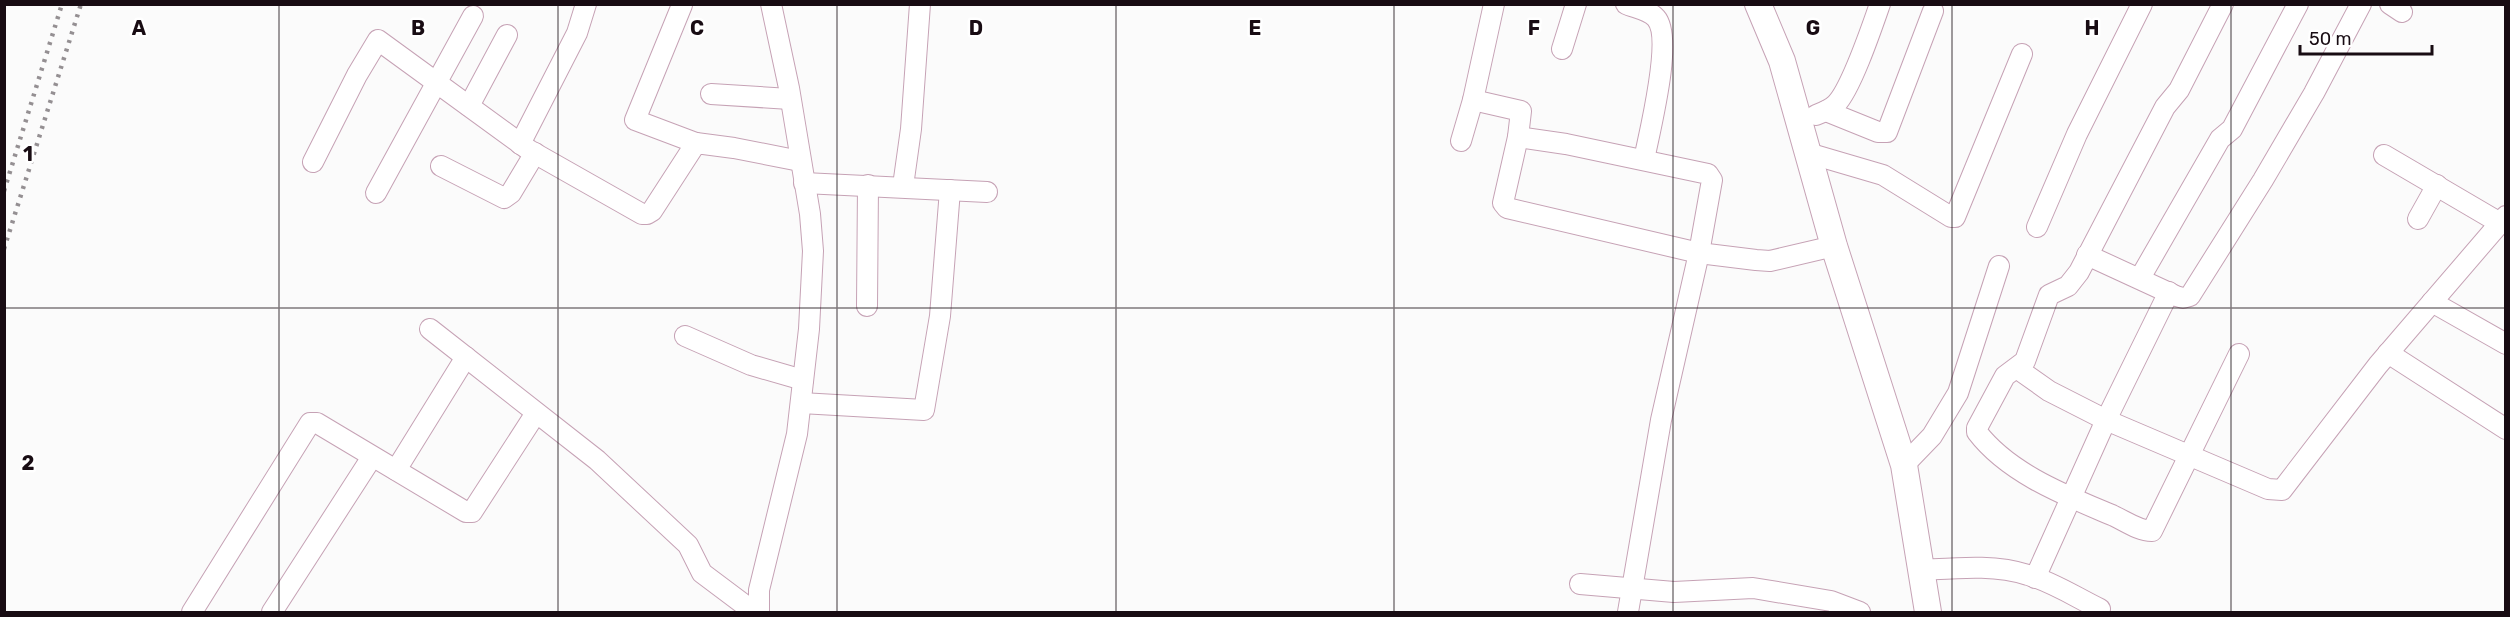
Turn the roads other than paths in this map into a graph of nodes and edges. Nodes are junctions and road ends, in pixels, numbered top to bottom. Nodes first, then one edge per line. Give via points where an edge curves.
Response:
1 (586, 4) edge
2 (771, 4) edge
3 (920, 4) edge
4 (1494, 4) edge
5 (1576, 4) edge
6 (1626, 4) edge
7 (1758, 4) edge
8 (1880, 4) edge
9 (2142, 4) edge
10 (2223, 4) edge
11 (2298, 4) edge
12 (2361, 4) edge
13 (682, 5) edge
14 (1933, 11) dead end
15 (473, 16) dead end
16 (507, 35) dead end
17 (1562, 49) dead end
18 (2022, 54) dead end
19 (437, 84) junction
20 (711, 94) dead end
21 (790, 99) junction
22 (1473, 100) junction
23 (469, 106) junction
24 (1826, 111) junction
25 (1798, 122) junction
26 (1518, 137) junction
27 (1461, 141) dead end
28 (696, 143) junction
29 (527, 149) junction
30 (1808, 153) junction
31 (2384, 154) dead end
32 (1644, 160) junction
33 (800, 161) junction
34 (313, 162) dead end
35 (441, 166) dead end
36 (804, 183) junction
37 (868, 185) junction
38 (2437, 185) junction
39 (903, 186) junction
40 (950, 190) junction
41 (987, 192) dead end
42 (376, 193) dead end
43 (2418, 219) dead end
44 (2503, 219) edge
45 (2037, 227) dead end
46 (1834, 246) junction
47 (1699, 253) junction
48 (2087, 255) junction
49 (1999, 266) dead end
50 (2140, 278) junction
51 (2169, 291) junction
52 (2432, 302) junction
53 (867, 306) dead end
54 (430, 329) dead end
55 (685, 336) dead end
56 (2505, 345) edge
57 (2388, 353) junction
58 (2239, 354) dead end
59 (466, 357) junction
60 (2018, 369) junction
61 (803, 380) junction
62 (801, 403) junction
63 (536, 413) junction
64 (2106, 420) junction
65 (2505, 429) edge
66 (2188, 456) junction
67 (372, 457) junction
68 (1904, 465) junction
69 (396, 470) junction
70 (2072, 498) junction
71 (1922, 570) junction
72 (2035, 578) junction
73 (1580, 584) dead end
74 (1631, 590) junction
75 (2100, 609) dead end
76 (192, 612) edge
77 (272, 612) edge
78 (756, 612) edge
79 (1628, 612) edge
80 (1860, 612) edge
81 (1928, 612) edge

1 - 29 street
2 - 21 street
3 - 39 street
4 - 22 street
5 - 17 street
6 - 32 street via 1655,16 1664,43
7 - 25 main road via 1782,61
8 - 24 street via 1839,102
9 - 45 street via 2077,134
10 - 48 street
11 - 50 street via 2232,129 2220,139
12 - 51 street via 2263,180 2192,292 2182,298
13 - 28 street via 635,120
14 - 24 street via 1887,132
15 - 19 street
16 - 23 street
18 - 30 street via 1955,217 1874,171
19 - 23 street
19 - 34 street via 378,40
19 - 42 street
20 - 21 street
21 - 33 street
22 - 26 street via 1521,111
22 - 27 street
23 - 29 street
24 - 25 street
25 - 30 main road
26 - 32 street
26 - 47 street via 1505,207
28 - 29 street via 647,214
28 - 33 street
29 - 35 street via 510,193 504,198
30 - 46 main road
31 - 38 street
32 - 47 street via 1711,177
33 - 36 street
36 - 37 street
36 - 61 street via 813,251
37 - 39 street
37 - 53 street
38 - 43 street
38 - 44 street
39 - 40 street
40 - 41 street
40 - 62 street via 937,343 924,410
44 - 52 street
46 - 47 street via 1770,261
46 - 68 main road
47 - 74 street via 1661,420
48 - 50 street
48 - 60 street via 2075,279 2049,295 2025,361
49 - 68 street via 1958,393 1932,436
50 - 51 street
51 - 64 street
52 - 56 street
52 - 57 street
54 - 59 street
55 - 61 street via 751,365
57 - 65 street
57 - 66 street via 2282,489 2268,489
58 - 66 street
59 - 63 street
59 - 69 street
60 - 64 street via 2049,391
60 - 70 street via 2005,376 1977,432 2014,465
61 - 62 street
62 - 78 street
63 - 69 street via 472,512
63 - 78 street via 656,513 688,545 702,573
64 - 66 street
64 - 70 street
66 - 70 street via 2152,531
67 - 69 street
67 - 76 street via 317,423 308,424
67 - 77 street
68 - 71 main road
70 - 72 street
71 - 72 street via 1982,568
71 - 81 main road
72 - 75 street
73 - 74 street
74 - 79 street
74 - 80 street via 1753,588 1831,602

